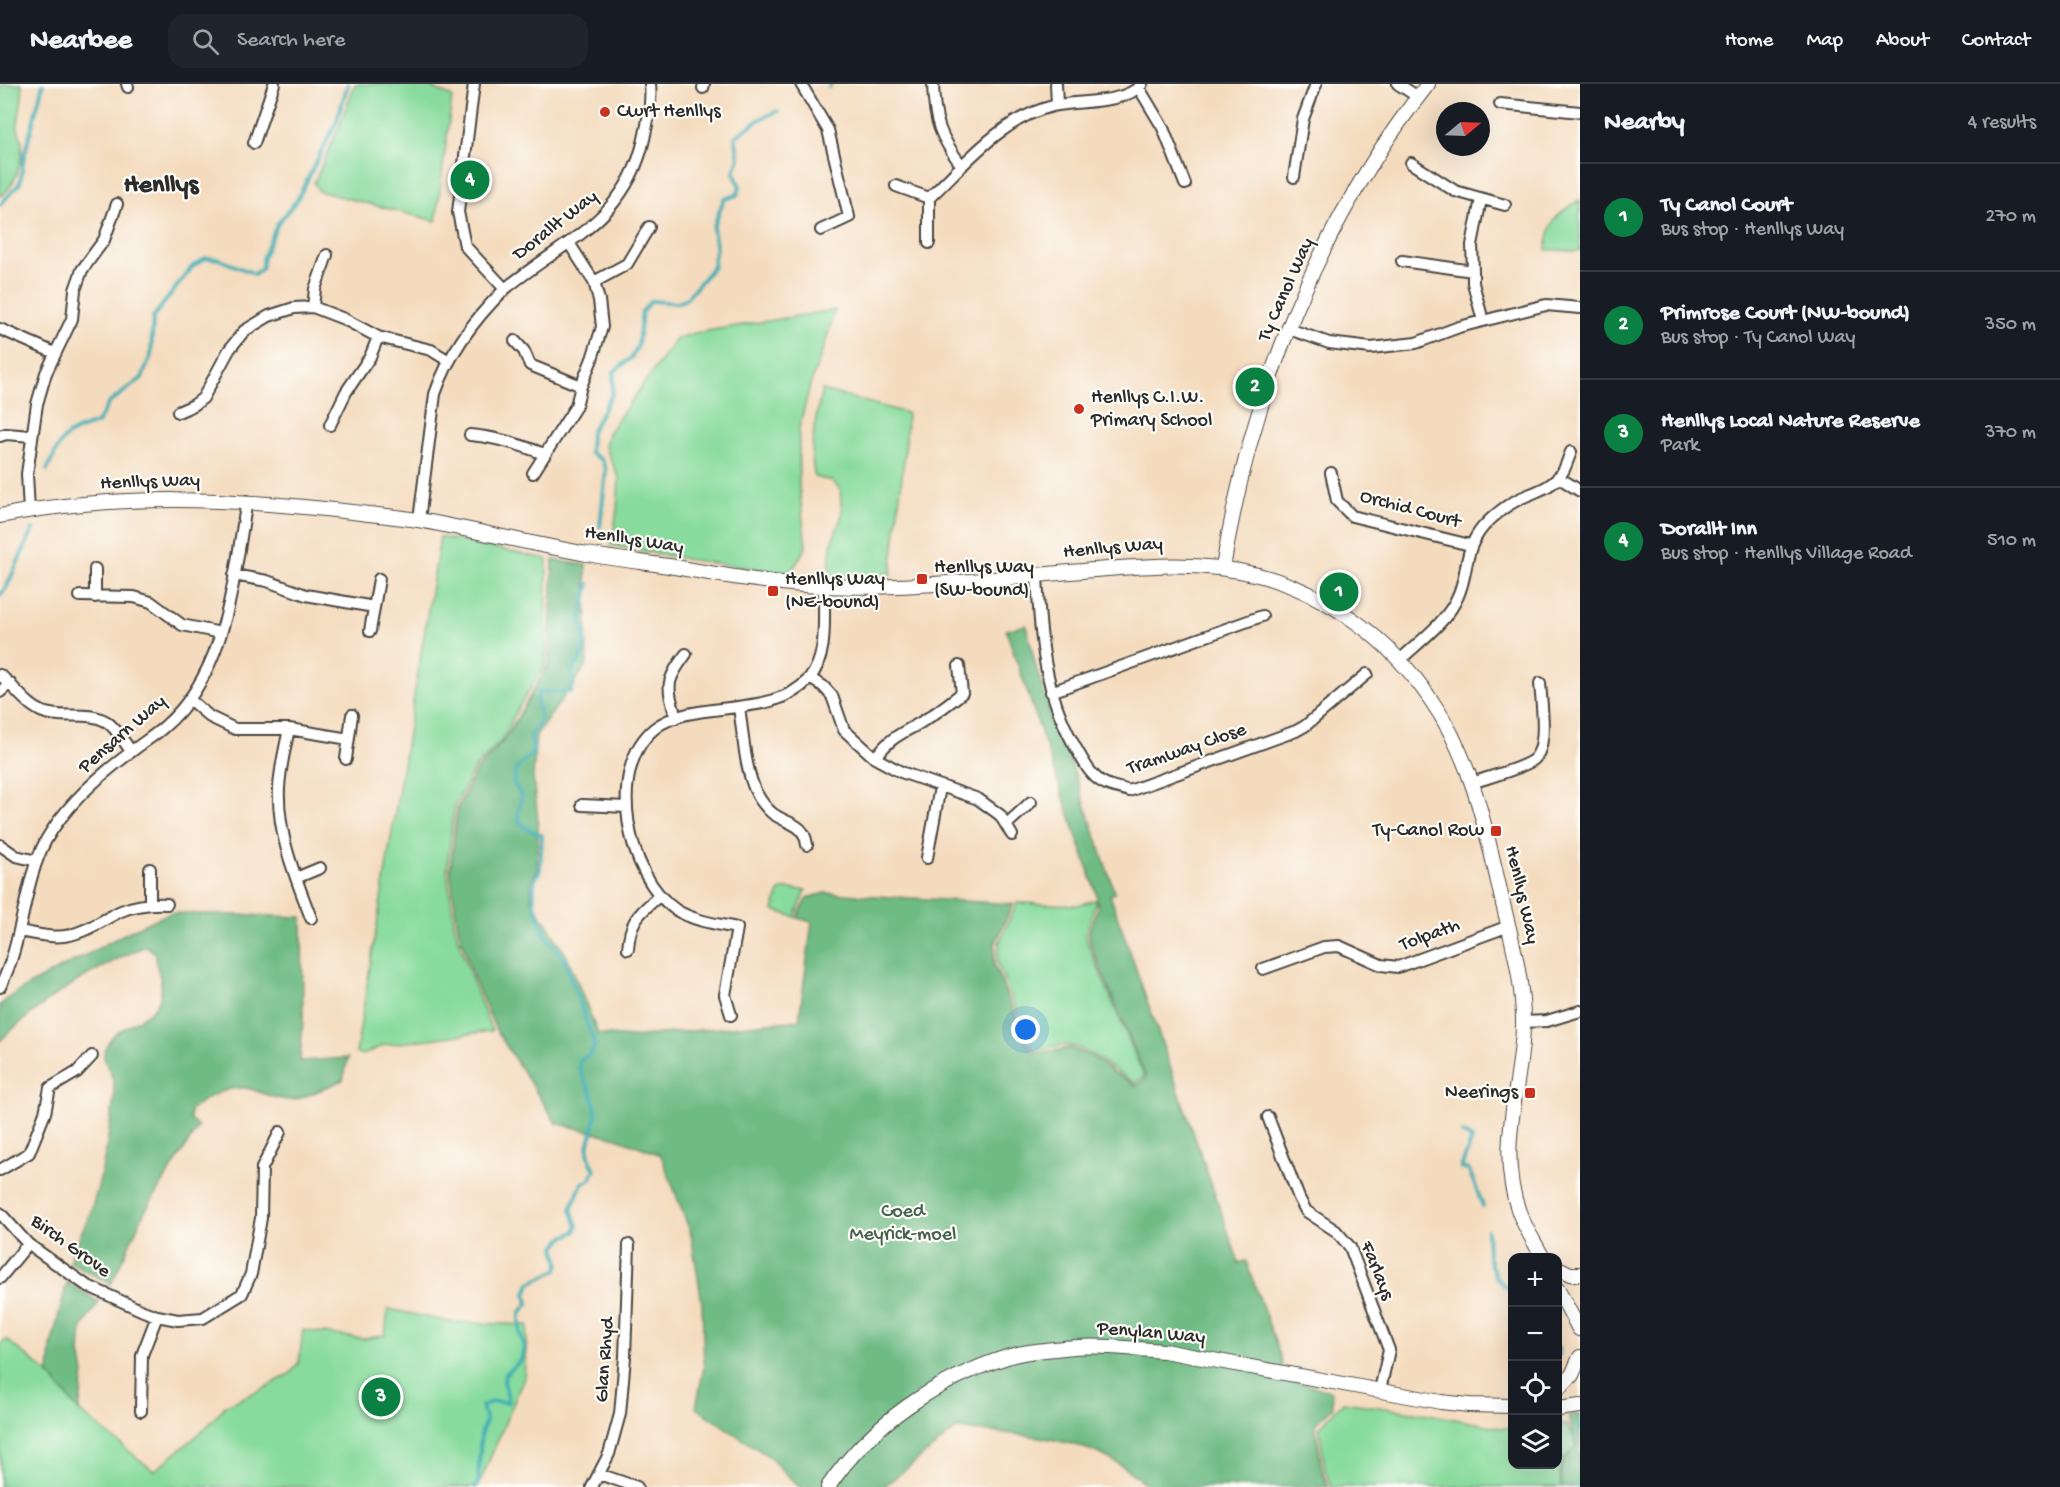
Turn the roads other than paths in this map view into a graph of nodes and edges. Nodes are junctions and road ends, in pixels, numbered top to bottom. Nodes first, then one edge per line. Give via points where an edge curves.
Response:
1 (274, 84) edge
2 (474, 84) edge
3 (650, 84) edge
4 (801, 84) edge
5 (933, 84) edge
6 (1056, 84) edge
7 (1316, 84) edge
8 (1398, 84) edge
9 (1428, 84) edge
10 (1140, 86) edge
11 (1418, 97) junction
12 (1057, 105) junction
13 (1500, 105) dead end
14 (1580, 112) edge
15 (254, 143) dead end
16 (1411, 163) dead end
17 (963, 166) junction
18 (1294, 177) dead end
19 (1185, 184) dead end
20 (896, 186) dead end
21 (929, 198) junction
22 (1481, 199) junction
23 (117, 204) dead end
24 (1505, 205) dead end
25 (649, 226) dead end
26 (821, 230) dead end
27 (569, 243) junction
28 (929, 243) dead end
29 (327, 255) dead end
30 (1402, 261) dead end
31 (1473, 271) junction
32 (594, 282) junction
33 (504, 289) junction
34 (313, 307) junction
35 (1580, 308) edge
36 (1483, 321) junction
37 (0, 329) edge
38 (1289, 329) junction
39 (378, 338) junction
40 (515, 341) dead end
41 (55, 353) junction
42 (449, 362) junction
43 (581, 386) junction
44 (178, 412) dead end
45 (330, 425) dead end
46 (470, 435) dead end
47 (0, 436) edge
48 (32, 436) junction
49 (1570, 452) dead end
50 (544, 454) junction
51 (533, 473) dead end
52 (1331, 473) dead end
53 (1558, 477) junction
54 (1580, 491) edge
55 (247, 501) junction
56 (29, 511) junction
57 (0, 516) edge
58 (420, 520) junction
59 (1470, 545) junction
60 (1223, 568) junction
61 (95, 569) dead end
62 (234, 575) junction
63 (1037, 575) junction
64 (379, 579) dead end
65 (824, 586) junction
66 (81, 596) dead end
67 (95, 597) junction
68 (374, 607) junction
69 (1262, 616) dead end
70 (370, 631) dead end
71 (221, 633) junction
72 (686, 654) dead end
73 (1400, 660) junction
74 (959, 666) dead end
75 (1367, 674) dead end
76 (0, 675) edge
77 (809, 678) junction
78 (10, 683) junction
79 (1540, 683) dead end
80 (0, 692) edge
81 (1052, 692) junction
82 (189, 699) junction
83 (739, 707) junction
84 (352, 715) dead end
85 (676, 718) junction
86 (289, 729) junction
87 (349, 739) junction
88 (131, 752) junction
89 (875, 758) junction
90 (346, 759) dead end
91 (1472, 783) junction
92 (940, 787) junction
93 (1031, 802) dead end
94 (582, 805) dead end
95 (627, 807) junction
96 (0, 846) edge
97 (807, 846) dead end
98 (927, 858) dead end
99 (37, 861) junction
100 (321, 868) dead end
101 (150, 869) dead end
102 (296, 878) junction
103 (660, 895) junction
104 (150, 903) junction
105 (167, 904) dead end
106 (310, 918) dead end
107 (1509, 927) junction
108 (19, 931) junction
109 (628, 949) dead end
110 (1263, 969) dead end
111 (0, 987) edge
112 (1580, 1011) edge
113 (731, 1015) dead end
114 (1523, 1022) junction
115 (92, 1056) dead end
116 (1268, 1117) dead end
117 (280, 1132) dead end
118 (0, 1170) edge
119 (0, 1213) edge
120 (28, 1244) junction
121 (629, 1245) dead end
122 (1541, 1253) edge
123 (1562, 1270) edge
124 (1580, 1274) edge
125 (0, 1278) edge
126 (1562, 1298) edge
127 (157, 1316) junction
128 (1579, 1323) edge
129 (1580, 1344) edge
130 (1580, 1357) edge
131 (1562, 1384) edge
132 (1380, 1390) junction
133 (1508, 1406) edge
134 (1580, 1406) edge
135 (1562, 1408) edge
136 (141, 1411) dead end
137 (599, 1473) junction
138 (592, 1487) edge
139 (637, 1487) edge
140 (828, 1487) edge

1 - 15 street
2 - 33 street via 460,228 465,246
3 - 27 street, Dorallt Way via 640,158 612,207
4 - 26 street via 828,130 849,217
5 - 17 street via 937,123 945,143
6 - 12 street
7 - 18 street via 1303,119
8 - 11 street
9 - 11 street, Ty Canol Way
10 - 12 street via 1119,96
10 - 19 street via 1163,128
11 - 38 street, Ty Canol Way via 1361,181 1313,271
12 - 17 street via 1017,118
13 - 14 street
16 - 22 street via 1455,191
17 - 21 street
20 - 21 street
21 - 28 street
22 - 24 street
22 - 31 street via 1472,244
23 - 41 street via 104,240 82,270 72,319
25 - 32 street via 627,264
27 - 32 street
27 - 33 street, Dorallt Way
29 - 34 street
30 - 31 street
31 - 36 street
32 - 43 street via 602,327
33 - 42 street, Dorallt Way via 486,306
34 - 39 street
34 - 44 street via 269,316 244,331 203,398
35 - 36 street via 1546,305
36 - 38 street via 1416,343 1371,348 1329,343
37 - 41 street
38 - 60 street, Ty Canol Way via 1244,462
39 - 42 street via 431,350
39 - 45 street
40 - 43 street via 530,365
41 - 48 street via 37,404
42 - 58 street, Dorallt Way via 435,394
43 - 50 street via 576,406
46 - 50 street via 499,439
47 - 48 street
48 - 56 street via 27,474
49 - 53 street
50 - 51 street
52 - 59 street, Orchid Court via 1337,501 1352,516
53 - 54 street
53 - 59 street, Orchid Court via 1493,516
55 - 56 street, Henllys Way via 145,500
55 - 58 street, Henllys Way
55 - 62 street, Pensarn Way
56 - 57 street, Henllys Way
58 - 65 street, Henllys Way via 593,555 746,579
59 - 73 street, Orchid Court via 1454,604
60 - 63 street, Henllys Way via 1173,564
60 - 73 street, Henllys Way via 1260,576 1318,598 1345,613
61 - 67 street
62 - 68 street via 267,581 306,595
62 - 71 street, Pensarn Way
63 - 65 street, Henllys Way via 905,586
63 - 81 street, Tramway Close via 1042,643
64 - 68 street
65 - 77 street via 822,648
66 - 67 street
67 - 71 street via 134,597 151,602 182,624
68 - 70 street
69 - 81 street
71 - 82 street, Pensarn Way via 203,678
72 - 85 street via 673,670 668,689
73 - 91 street, Henllys Way via 1435,705 1455,739
74 - 89 street via 962,693 885,744
75 - 81 street, Tramway Close via 1296,731 1129,791 1103,783 1088,770 1067,734
76 - 78 street
77 - 83 street via 781,698
77 - 89 street via 832,696 844,730
78 - 80 street
78 - 88 street via 43,712 90,716 108,723
79 - 91 street via 1540,751 1534,759
82 - 86 street via 210,717 235,729
82 - 88 street, Pensarn Way via 164,727
83 - 85 street
83 - 97 street via 757,795 771,812 806,834
84 - 87 street
85 - 95 street via 655,728 638,749 630,767
86 - 87 street
86 - 102 street via 279,810
87 - 90 street
88 - 99 street, Pensarn Way via 64,814
89 - 92 street
91 - 107 street, Henllys Way
92 - 93 street via 978,799 1000,815 1009,830
92 - 98 street
94 - 95 street
95 - 103 street via 638,860
96 - 99 street via 16,856
99 - 108 street, Pensarn Way
100 - 102 street
101 - 104 street
102 - 106 street
103 - 109 street via 638,915 629,930
103 - 113 street via 676,910 694,918 737,928 725,995
104 - 105 street
104 - 108 street via 120,912 70,936
107 - 110 street, Tolpath via 1398,967 1339,946 1324,947
107 - 114 street, Henllys Way
108 - 111 street, Pensarn Way via 11,964
112 - 114 street via 1547,1021
114 - 122 street, Henllys Way via 1508,1154 1520,1216
115 - 118 street via 77,1072 50,1088 29,1153
116 - 132 street, Farlays via 1306,1210 1336,1231 1350,1247 1389,1350
117 - 127 street, Birch Grove via 262,1168 261,1218 251,1274 242,1294 203,1318 178,1320
119 - 120 street, Birch Grove
120 - 125 street
120 - 127 street, Birch Grove via 86,1285
121 - 137 street, Glan Rhyd via 620,1414
123 - 124 street
126 - 128 street
127 - 136 street via 142,1355
128 - 129 street
130 - 131 street via 1572,1375
132 - 133 street, Penylan Way via 1460,1404
132 - 140 street, Penylan Way via 1164,1351 1066,1347 1012,1356 968,1372 900,1411 863,1443
134 - 135 street
137 - 138 street, Glan Rhyd
137 - 139 street

